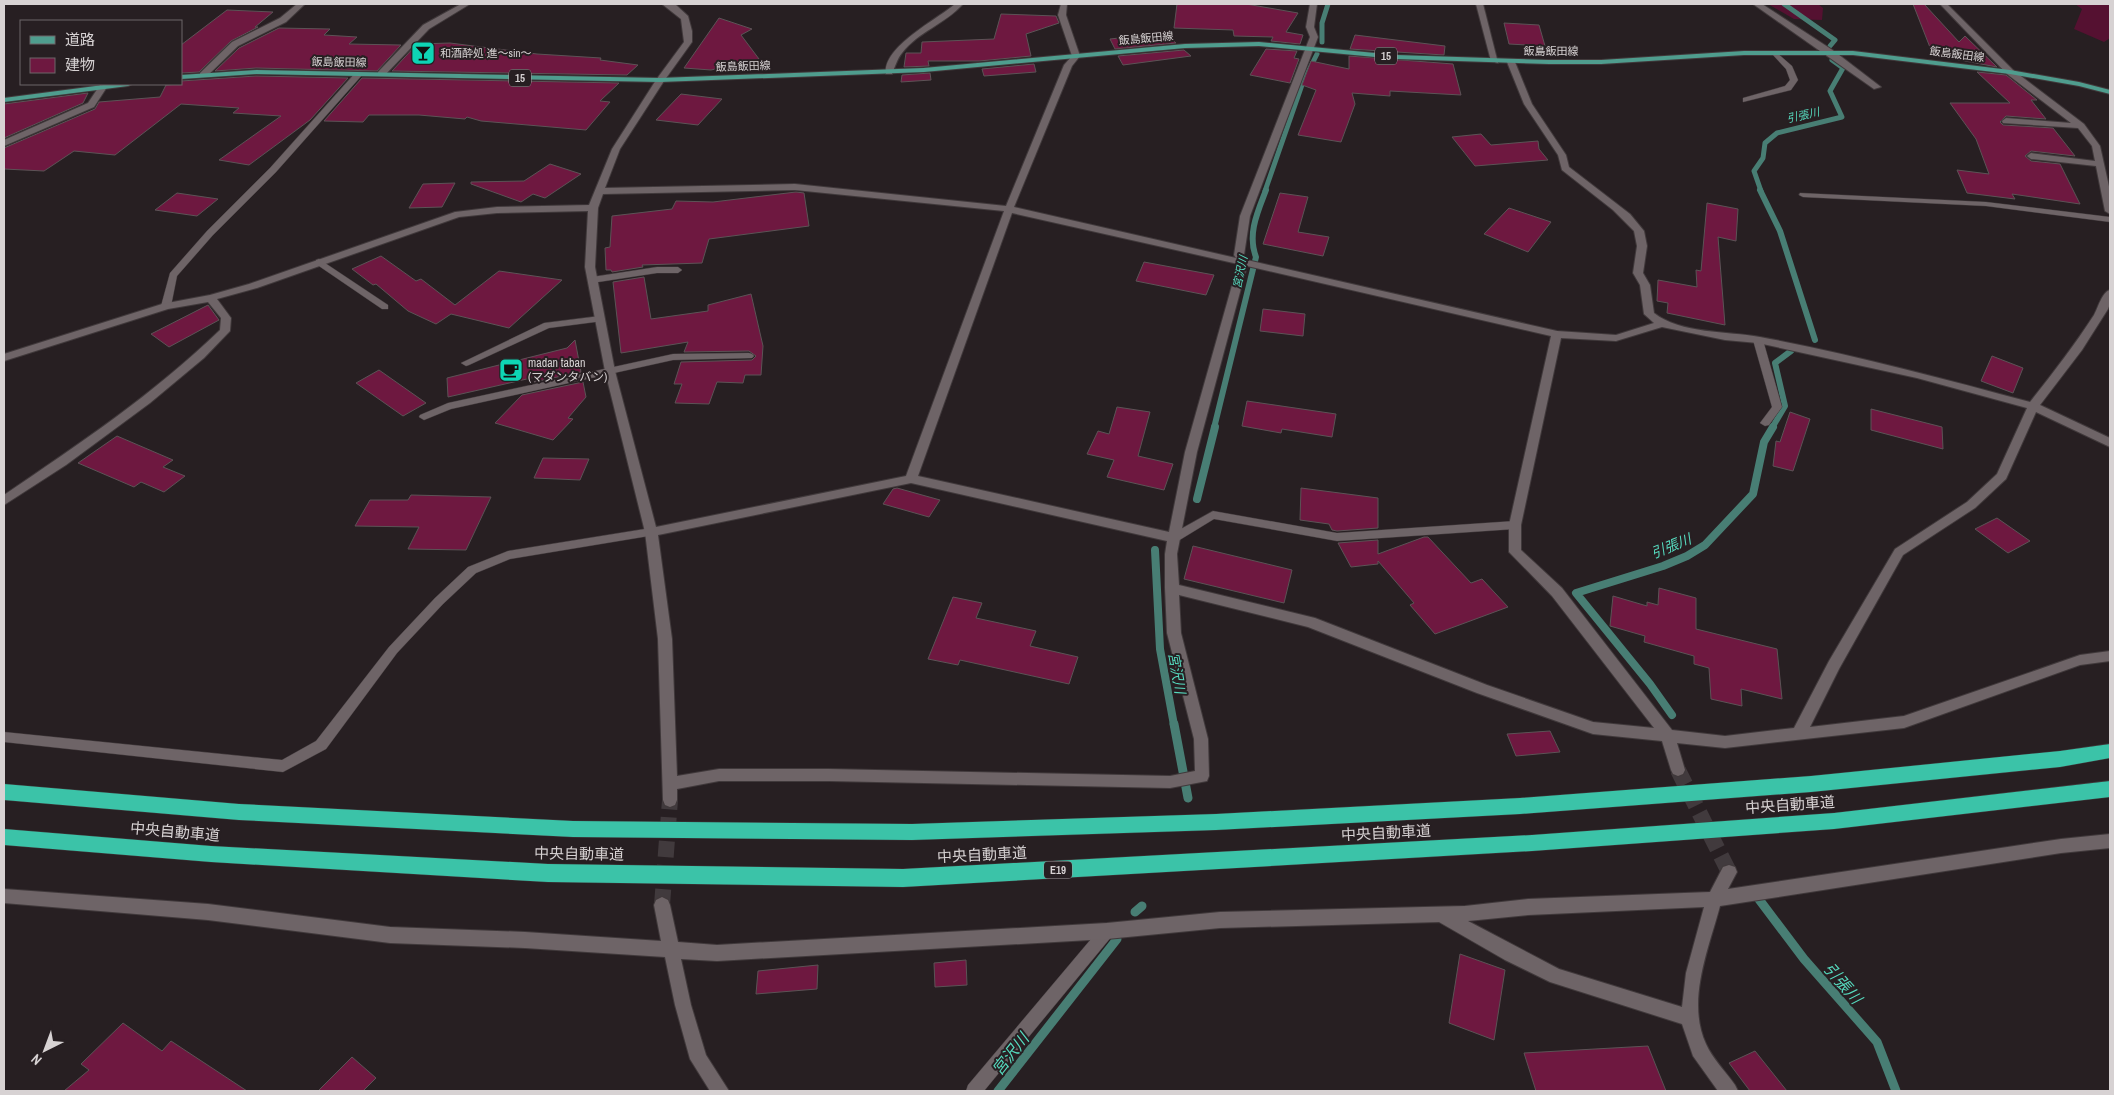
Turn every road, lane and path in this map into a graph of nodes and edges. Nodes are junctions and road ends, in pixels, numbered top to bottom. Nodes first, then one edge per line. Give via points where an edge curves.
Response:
1 (301, 4) edge
2 (466, 4) edge
3 (665, 4) edge
4 (959, 4) edge
5 (1064, 4) edge
6 (1314, 4) edge
7 (1479, 4) edge
8 (1757, 4) edge
9 (1943, 4) edge
10 (1310, 47) junction
11 (1774, 53) junction
12 (1831, 53) junction
13 (1076, 56) junction
14 (1495, 61) junction
15 (1511, 62) junction
16 (889, 72) junction
17 (2010, 72) junction
18 (359, 74) junction
19 (381, 74) junction
20 (203, 75) junction
21 (182, 77) edge
22 (660, 80) junction
23 (120, 85) edge
24 (103, 87) junction
25 (1877, 87) dead end
26 (2110, 92) edge
27 (4, 100) edge
28 (1746, 100) dead end
29 (2006, 121) dead end
30 (2081, 126) junction
31 (4, 143) edge
32 (2031, 156) dead end
33 (2099, 164) junction
34 (600, 191) junction
35 (1803, 196) dead end
36 (593, 208) junction
37 (1009, 209) junction
38 (2110, 211) edge
39 (2110, 220) edge
40 (319, 262) junction
41 (1246, 263) junction
42 (678, 270) dead end
43 (592, 280) junction
44 (2110, 293) edge
45 (211, 298) junction
46 (166, 306) junction
47 (385, 307) dead end
48 (600, 319) junction
49 (1662, 324) junction
50 (1557, 334) junction
51 (1758, 340) junction
52 (749, 356) dead end
53 (4, 358) edge
54 (466, 363) dead end
55 (610, 371) junction
56 (2033, 406) junction
57 (424, 417) dead end
58 (1765, 423) dead end
59 (2110, 443) edge
60 (911, 478) junction
61 (4, 502) edge
62 (1515, 525) junction
63 (651, 532) junction
64 (1174, 538) junction
65 (1171, 588) junction
66 (2110, 656) edge
67 (1667, 735) junction
68 (1798, 735) junction
69 (4, 737) edge
70 (2110, 751) edge
71 (1678, 770) tunnel mouth
72 (671, 784) junction
73 (2110, 789) edge
74 (4, 792) edge
75 (670, 800) tunnel mouth
76 (4, 837) edge
77 (2110, 841) edge
78 (1729, 872) dead end
79 (4, 896) edge
80 (1714, 899) junction
81 (662, 905) tunnel mouth
82 (1438, 914) junction
83 (1107, 931) junction
84 (670, 950) junction
85 (1689, 1018) junction
86 (720, 1091) edge
87 (974, 1091) edge
88 (1729, 1091) edge

1 - 20 street via 282,20 235,44
2 - 19 street via 426,27
3 - 22 street via 685,18 688,42
4 - 16 street via 900,48
5 - 13 street via 1062,15
6 - 10 street via 1310,26 1314,37
7 - 14 street
8 - 12 street
9 - 17 street
10 - 13 main road, 飯島飯田線 / 15 via 1221,44
10 - 14 main road, 飯島飯田線 / 15 via 1396,57
10 - 41 street via 1245,216 1239,255
11 - 12 main road, 飯島飯田線 / 15
11 - 15 main road, 飯島飯田線 / 15 via 1601,62
11 - 28 lane via 1789,68 1794,80 1788,88
12 - 17 main road, 飯島飯田線 / 15
12 - 25 street
13 - 16 main road, 飯島飯田線 / 15
13 - 37 street via 1068,65
14 - 15 main road, 飯島飯田線 / 15
15 - 49 street via 1528,104 1562,155 1565,168 1629,218 1640,231 1642,258 1638,273 1645,285 1649,314
16 - 22 main road, 飯島飯田線 / 15
17 - 26 main road, 飯島飯田線 / 15
17 - 30 street
18 - 19 main road, 飯島飯田線 / 15
18 - 20 main road, 飯島飯田線 / 15 via 256,72
18 - 46 lane via 173,275
19 - 22 main road, 飯島飯田線 / 15
20 - 21 main road, 飯島飯田線 / 15
22 - 34 street via 616,149
23 - 24 main road
24 - 27 main road
24 - 31 street via 91,105
29 - 30 street
30 - 33 street via 2096,146
32 - 33 street
33 - 38 street
34 - 36 street
34 - 37 street via 795,187
35 - 39 lane via 1986,204
36 - 40 street via 458,214
36 - 43 street
37 - 41 street
37 - 60 street
40 - 45 street
40 - 47 lane
41 - 50 street
41 - 64 street via 1191,452
42 - 43 lane
43 - 48 street
44 - 56 street via 2078,348
45 - 46 street
45 - 61 street via 226,318 225,331 208,349 117,424
46 - 53 street
48 - 54 lane via 547,325
48 - 55 street
49 - 50 street via 1616,338
49 - 51 street
50 - 62 street
51 - 56 street via 1917,374
51 - 58 lane via 1777,407
52 - 55 lane via 673,357
55 - 57 lane via 448,406
55 - 63 street
56 - 59 street
56 - 68 street via 2002,476 1971,505 1899,552
60 - 63 street
60 - 64 street
62 - 64 lane via 1337,537 1213,515
62 - 67 street via 1515,552 1557,592
63 - 69 lane via 508,556 472,570 393,650 321,745 283,766
63 - 72 street via 665,639
64 - 65 street
65 - 67 street via 1310,622 1593,728
65 - 72 street via 1174,633 1201,739 1202,776 1170,782 719,775
66 - 68 street via 2080,660 1904,722
67 - 68 street via 1725,742
67 - 71 street
70 - 74 highway, 中央自動車道 via 1811,784 1520,806 1216,822 912,832 573,829 239,812
72 - 75 street
73 - 76 highway, 中央自動車道 / E19 via 1834,821 1542,842 903,878 548,872 211,854
77 - 80 street via 2051,847
78 - 80 street
79 - 84 street via 208,912 390,935
80 - 82 street
80 - 85 street via 1694,973
81 - 84 street
82 - 83 street via 1220,920
82 - 85 street via 1556,976
83 - 84 street via 717,953
83 - 87 lane
84 - 86 street via 700,1059
85 - 88 street via 1699,1050

